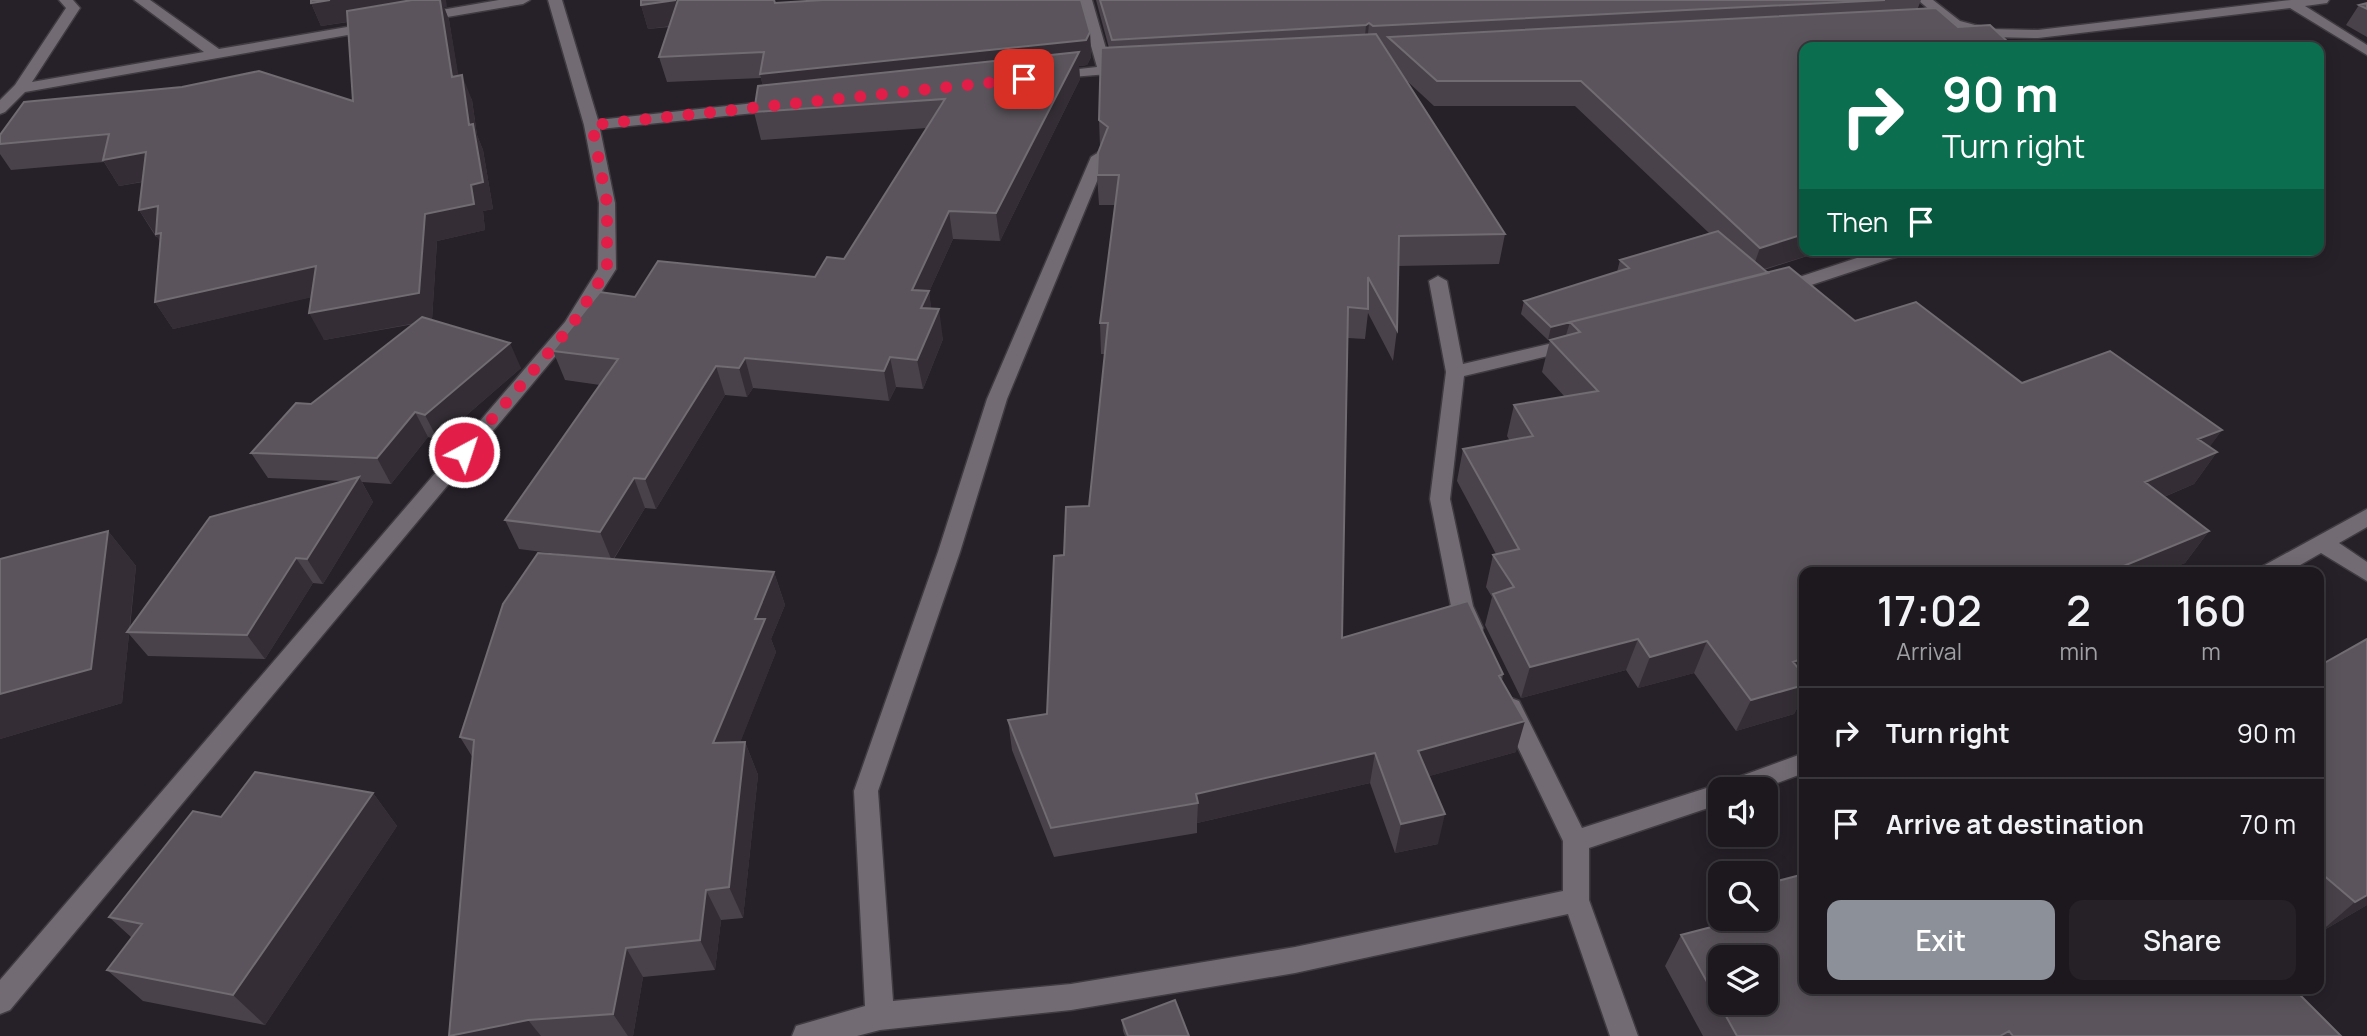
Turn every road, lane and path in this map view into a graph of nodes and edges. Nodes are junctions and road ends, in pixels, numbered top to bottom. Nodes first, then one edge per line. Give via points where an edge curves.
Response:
1 (87, 0) edge
2 (141, 0) edge
3 (523, 0) edge
4 (555, 0) edge
5 (1085, 0) edge
6 (1925, 0) edge
7 (2322, 0) edge
8 (69, 4) edge
9 (2294, 5) junction
10 (1955, 24) junction
11 (1927, 26) edge
12 (2367, 51) edge
13 (216, 54) junction
14 (1147, 68) edge
15 (1105, 70) junction
16 (1036, 78) edge
17 (20, 88) junction
18 (800, 103) edge
19 (0, 109) edge
20 (592, 125) junction
21 (1098, 157) edge
22 (1882, 256) edge
23 (1438, 281) dead end
24 (1760, 294) edge
25 (1586, 341) edge
26 (1455, 372) junction
27 (2367, 517) edge
28 (2321, 542) junction
29 (2279, 567) edge
30 (2367, 573) edge
31 (1484, 651) edge
32 (1500, 685) edge
33 (1799, 765) edge
34 (1765, 777) edge
35 (1708, 797) edge
36 (1576, 841) junction
37 (1576, 900) junction
38 (0, 1001) edge
39 (880, 1016) junction
40 (806, 1036) edge
41 (1624, 1036) edge

1 - 8 street
2 - 13 street
3 - 13 street
4 - 20 street
5 - 15 street
6 - 10 street
7 - 9 street
8 - 17 street
9 - 10 street via 2038,34 1990,33
9 - 12 street
10 - 11 street
13 - 17 street
14 - 15 street
15 - 16 street
17 - 19 street
18 - 20 street
20 - 38 street via 607,203 607,269 572,325
21 - 39 street via 997,399 866,791
22 - 24 street
23 - 26 street
25 - 26 street
26 - 31 street via 1440,499 1462,606
27 - 28 street
28 - 29 street
28 - 30 street
32 - 36 street
33 - 34 street
35 - 36 street
36 - 37 street
37 - 39 street via 1295,960 1072,997
37 - 41 street
39 - 40 street

